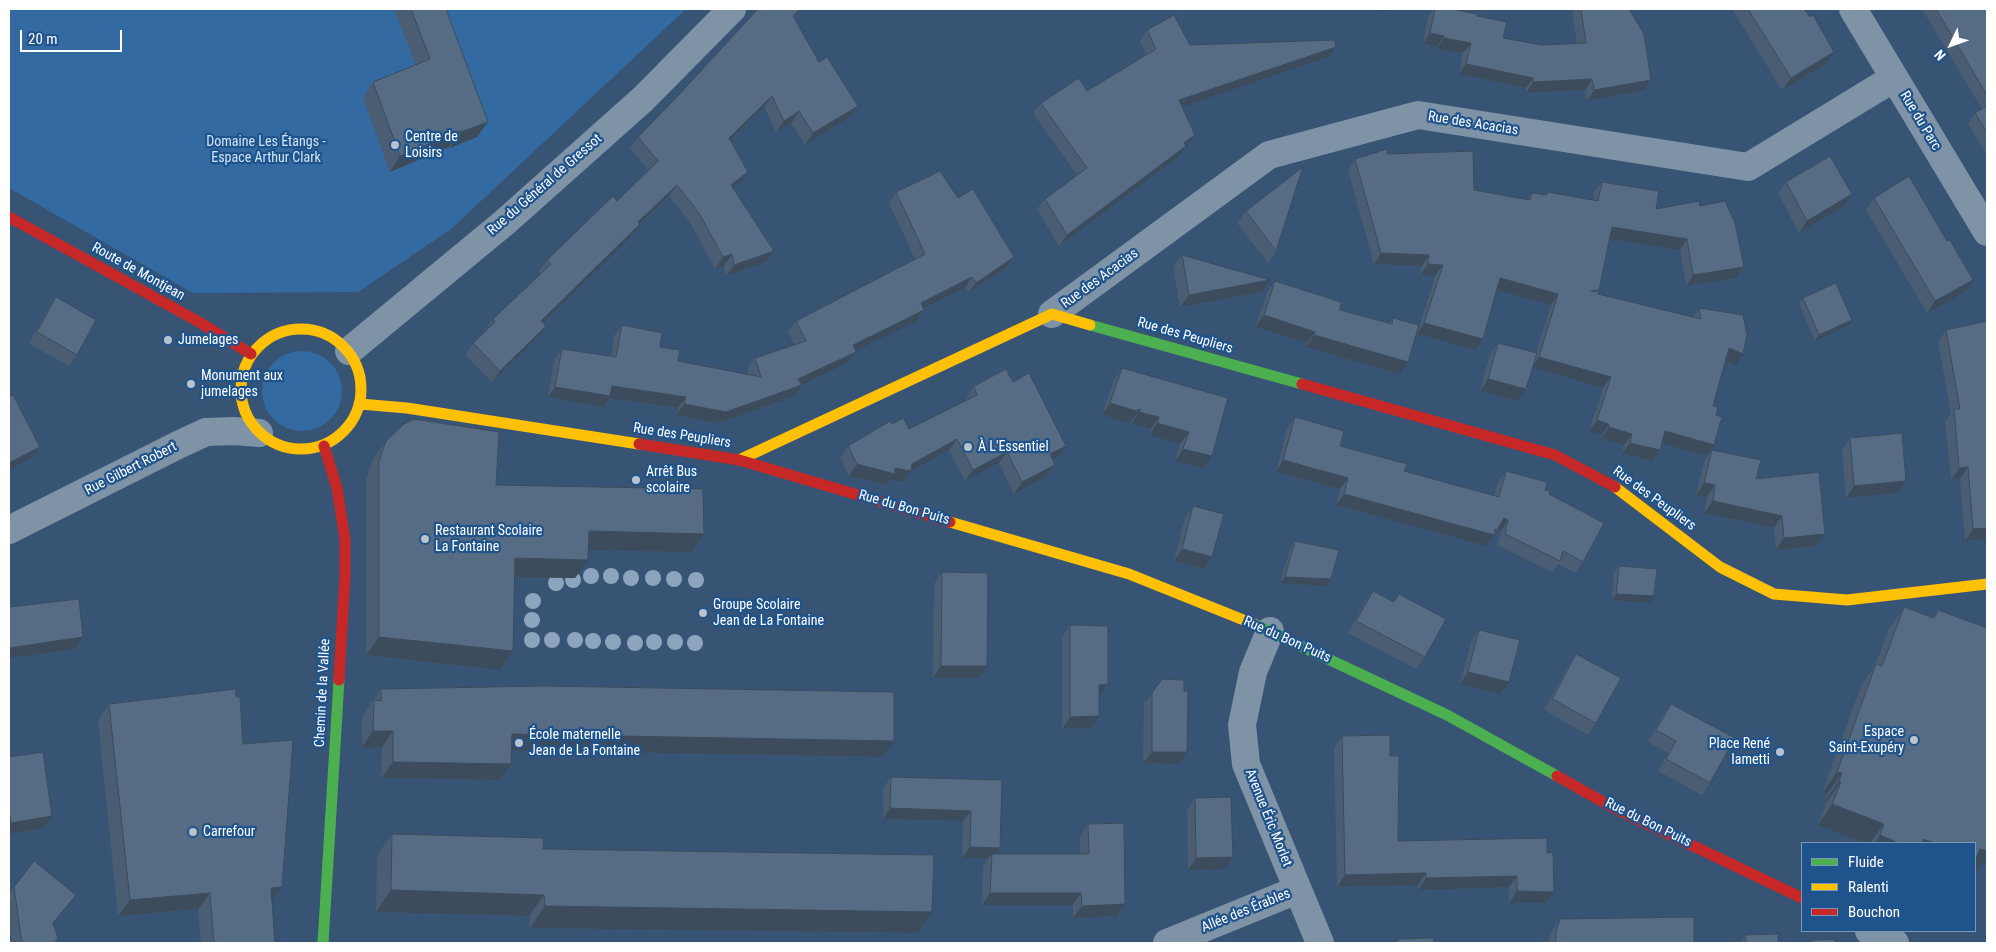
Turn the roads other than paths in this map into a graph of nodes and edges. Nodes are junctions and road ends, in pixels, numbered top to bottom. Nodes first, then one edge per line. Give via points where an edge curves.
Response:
1 (732, 9) edge
2 (1853, 9) edge
3 (1894, 78) junction
4 (9, 217) edge
5 (1987, 232) edge
6 (1052, 314) junction
7 (348, 352) junction
8 (251, 354) junction
9 (360, 404) junction
10 (259, 433) junction
11 (324, 446) junction
12 (739, 460) junction
13 (9, 530) edge
14 (1987, 584) edge
15 (1270, 631) junction
16 (1298, 890) junction
17 (1801, 898) edge
18 (1872, 932) edge
19 (323, 943) edge
20 (1167, 943) edge
21 (1320, 943) edge
22 (1895, 943) edge

1 - 7 street, Rue du Général de Gressot via 636,106 505,222
2 - 3 street, Rue du Parc
3 - 5 street, Rue du Parc
3 - 6 street, Rue des Acacias via 1748,167 1418,115 1268,155
4 - 8 street, Route de Montjean
6 - 12 street, Rue des Peupliers
6 - 14 street, Rue des Peupliers via 1555,455 1612,485 1720,567 1774,594 1847,600
7 - 8 street via 335,339 318,331 299,328 265,340
7 - 9 street via 358,368 362,386
8 - 10 street via 242,374 240,396 246,417
9 - 11 street via 353,421 340,436
9 - 12 street, Rue des Peupliers via 407,408
10 - 11 street via 275,445 295,450
10 - 13 street, Rue Gilbert Robert via 206,432
11 - 19 street, Chemin de la Vallée via 341,514 344,576
12 - 15 street, Rue du Bon Puits via 1129,574
15 - 16 street, Avenue Éric Morlet via 1253,672 1242,725 1246,764
15 - 17 street, Rue du Bon Puits via 1447,715 1612,807
16 - 20 street, Allée des Érables
16 - 21 street, Avenue Éric Morlet
18 - 22 street

